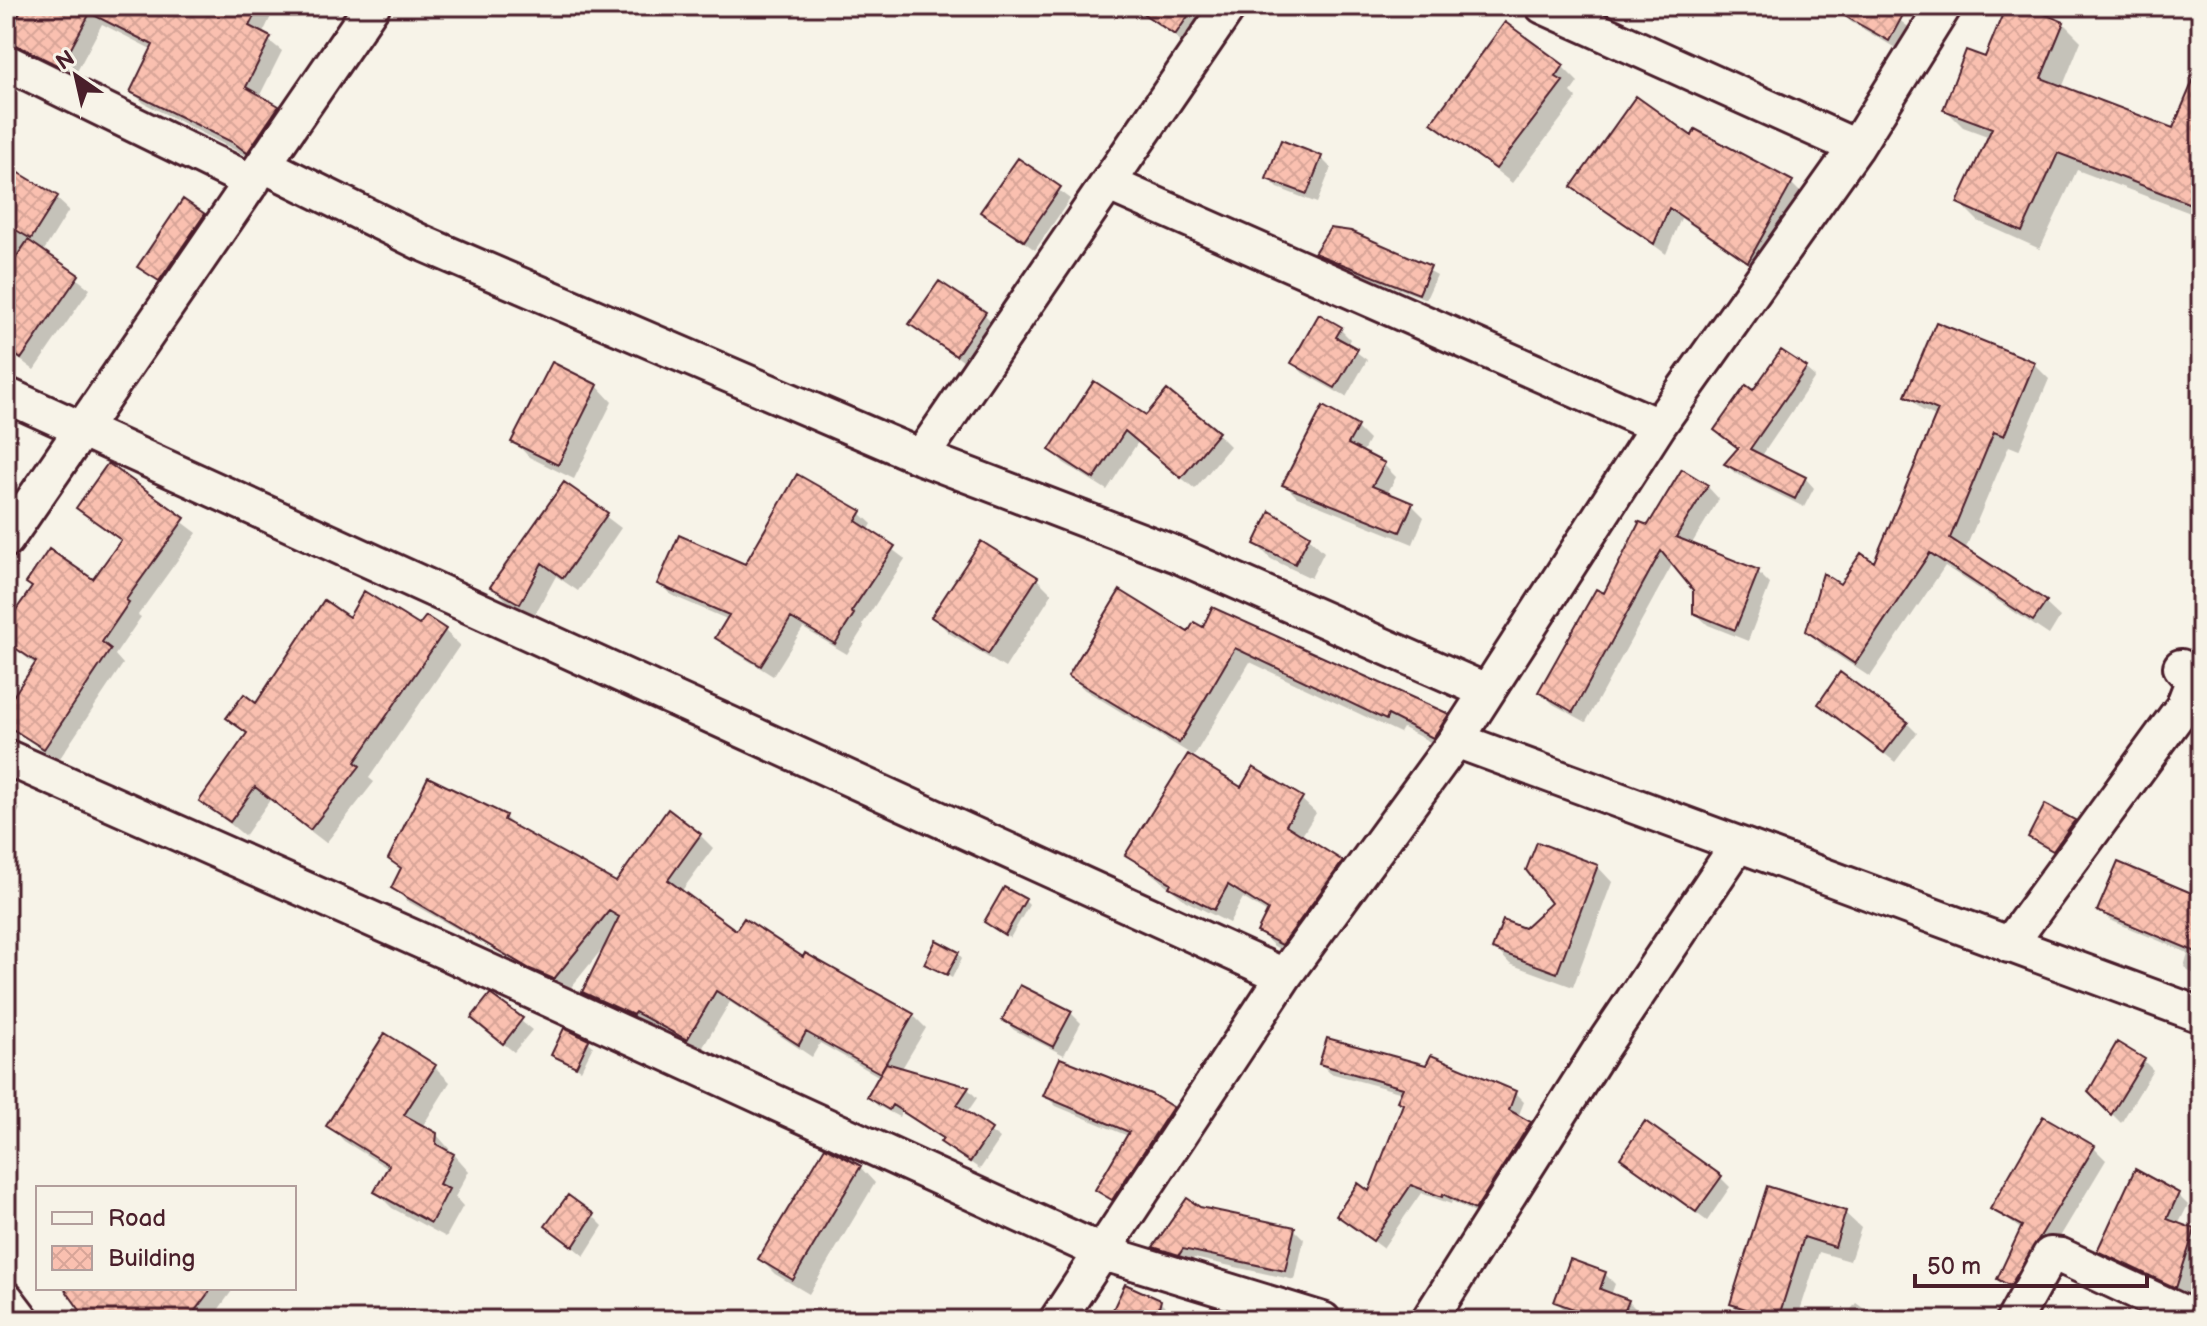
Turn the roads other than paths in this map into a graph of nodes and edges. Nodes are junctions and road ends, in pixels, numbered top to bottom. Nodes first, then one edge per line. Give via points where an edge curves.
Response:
1 (372, 6) edge
2 (1229, 6) edge
3 (1543, 6) edge
4 (1944, 6) edge
5 (6, 62) edge
6 (1856, 147) junction
7 (258, 174) junction
8 (1109, 184) junction
9 (6, 395) edge
10 (1658, 426) junction
11 (84, 428) junction
12 (921, 457) junction
13 (6, 540) edge
14 (2181, 667) dead end
15 (1486, 691) junction
16 (1456, 740) junction
17 (6, 757) edge
18 (1737, 846) junction
19 (2009, 945) junction
20 (1284, 976) junction
21 (2201, 1015) edge
22 (1104, 1253) junction
23 (6, 1299) edge
24 (22, 1320) edge
25 (1057, 1320) edge
26 (1323, 1320) edge
27 (1429, 1320) edge
28 (2014, 1320) edge
29 (2198, 1320) edge

1 - 7 street
2 - 8 street
3 - 6 street
4 - 6 street
5 - 7 street
6 - 10 street
7 - 11 street
7 - 12 street
8 - 10 street
8 - 12 street
9 - 11 street
10 - 15 street
11 - 13 street
11 - 20 street
12 - 15 street via 1175,554
14 - 19 street via 2193,681 2183,707
15 - 16 street
16 - 18 street
16 - 20 street
17 - 22 street via 459,957
18 - 19 street
18 - 27 street
19 - 21 street
20 - 22 street
22 - 25 street
22 - 26 street
23 - 24 street
28 - 29 street via 2050,1255

